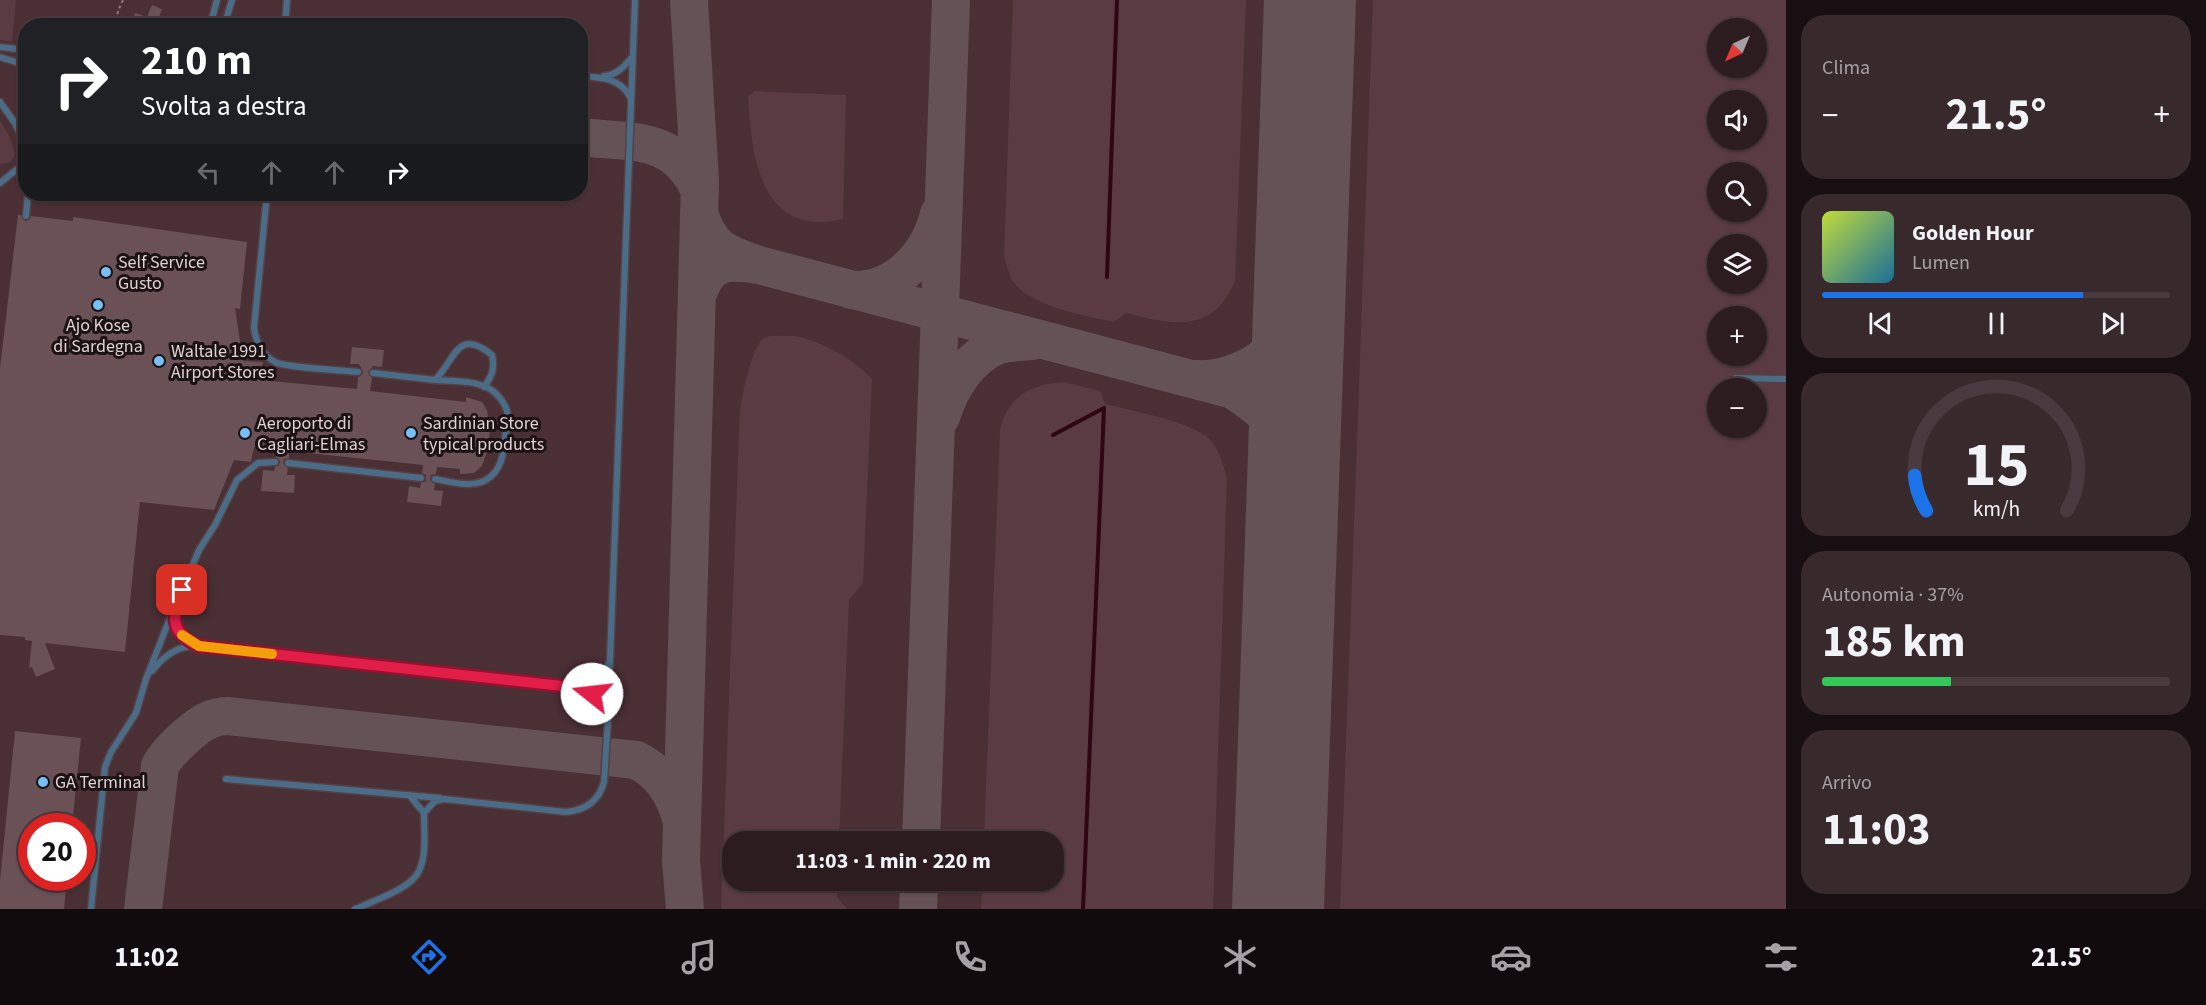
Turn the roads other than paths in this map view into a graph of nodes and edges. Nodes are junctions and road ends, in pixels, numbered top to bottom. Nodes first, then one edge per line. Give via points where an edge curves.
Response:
1 (217, 0) edge
2 (232, 0) edge
3 (287, 0) edge
4 (635, 0) edge
5 (212, 18) edge
6 (226, 18) edge
7 (286, 18) edge
8 (0, 47) edge
9 (18, 50) edge
10 (633, 56) junction
11 (0, 57) edge
12 (18, 63) edge
13 (588, 76) edge
14 (597, 77) junction
15 (631, 101) junction
16 (0, 102) edge
17 (18, 130) edge
18 (18, 168) edge
19 (0, 183) edge
20 (27, 201) edge
21 (266, 201) edge
22 (26, 216) dead end
23 (358, 372) dead end
24 (372, 373) dead end
25 (1767, 379) edge
26 (1786, 379) edge
27 (435, 380) junction
28 (484, 387) junction
29 (275, 462) dead end
30 (288, 463) dead end
31 (421, 478) dead end
32 (435, 479) dead end
33 (174, 610) junction
34 (199, 646) junction
35 (610, 662) junction
36 (146, 679) junction
37 (580, 688) junction
38 (608, 720) junction
39 (226, 778) dead end
40 (409, 795) junction
41 (444, 799) junction
42 (424, 813) junction
43 (91, 909) edge
44 (355, 909) edge

1 - 5 lane
2 - 6 lane
3 - 7 lane
4 - 10 lane
8 - 9 lane
10 - 14 lane via 611,76
10 - 15 lane
11 - 12 lane
13 - 14 lane
14 - 15 lane via 621,85
15 - 35 lane
16 - 17 lane
18 - 19 lane
20 - 22 lane
21 - 23 lane via 256,341 276,363
24 - 27 lane
25 - 26 lane
27 - 28 lane
27 - 28 lane via 459,346 468,344 482,346 492,355 493,375
28 - 32 lane via 492,390 507,412 503,457 498,468 485,481 475,483
29 - 33 lane via 258,463 237,480 199,550
30 - 31 lane
33 - 34 lane via 174,619 184,637
33 - 36 lane
34 - 36 lane via 172,652
34 - 37 lane
35 - 37 lane via 596,681
35 - 38 lane
36 - 43 lane via 131,724 105,767
37 - 38 lane via 600,703
38 - 41 lane via 604,782 595,801 586,807 566,812
39 - 40 lane
40 - 41 lane
40 - 42 lane
41 - 42 lane via 435,801
42 - 44 lane via 423,856 412,881

